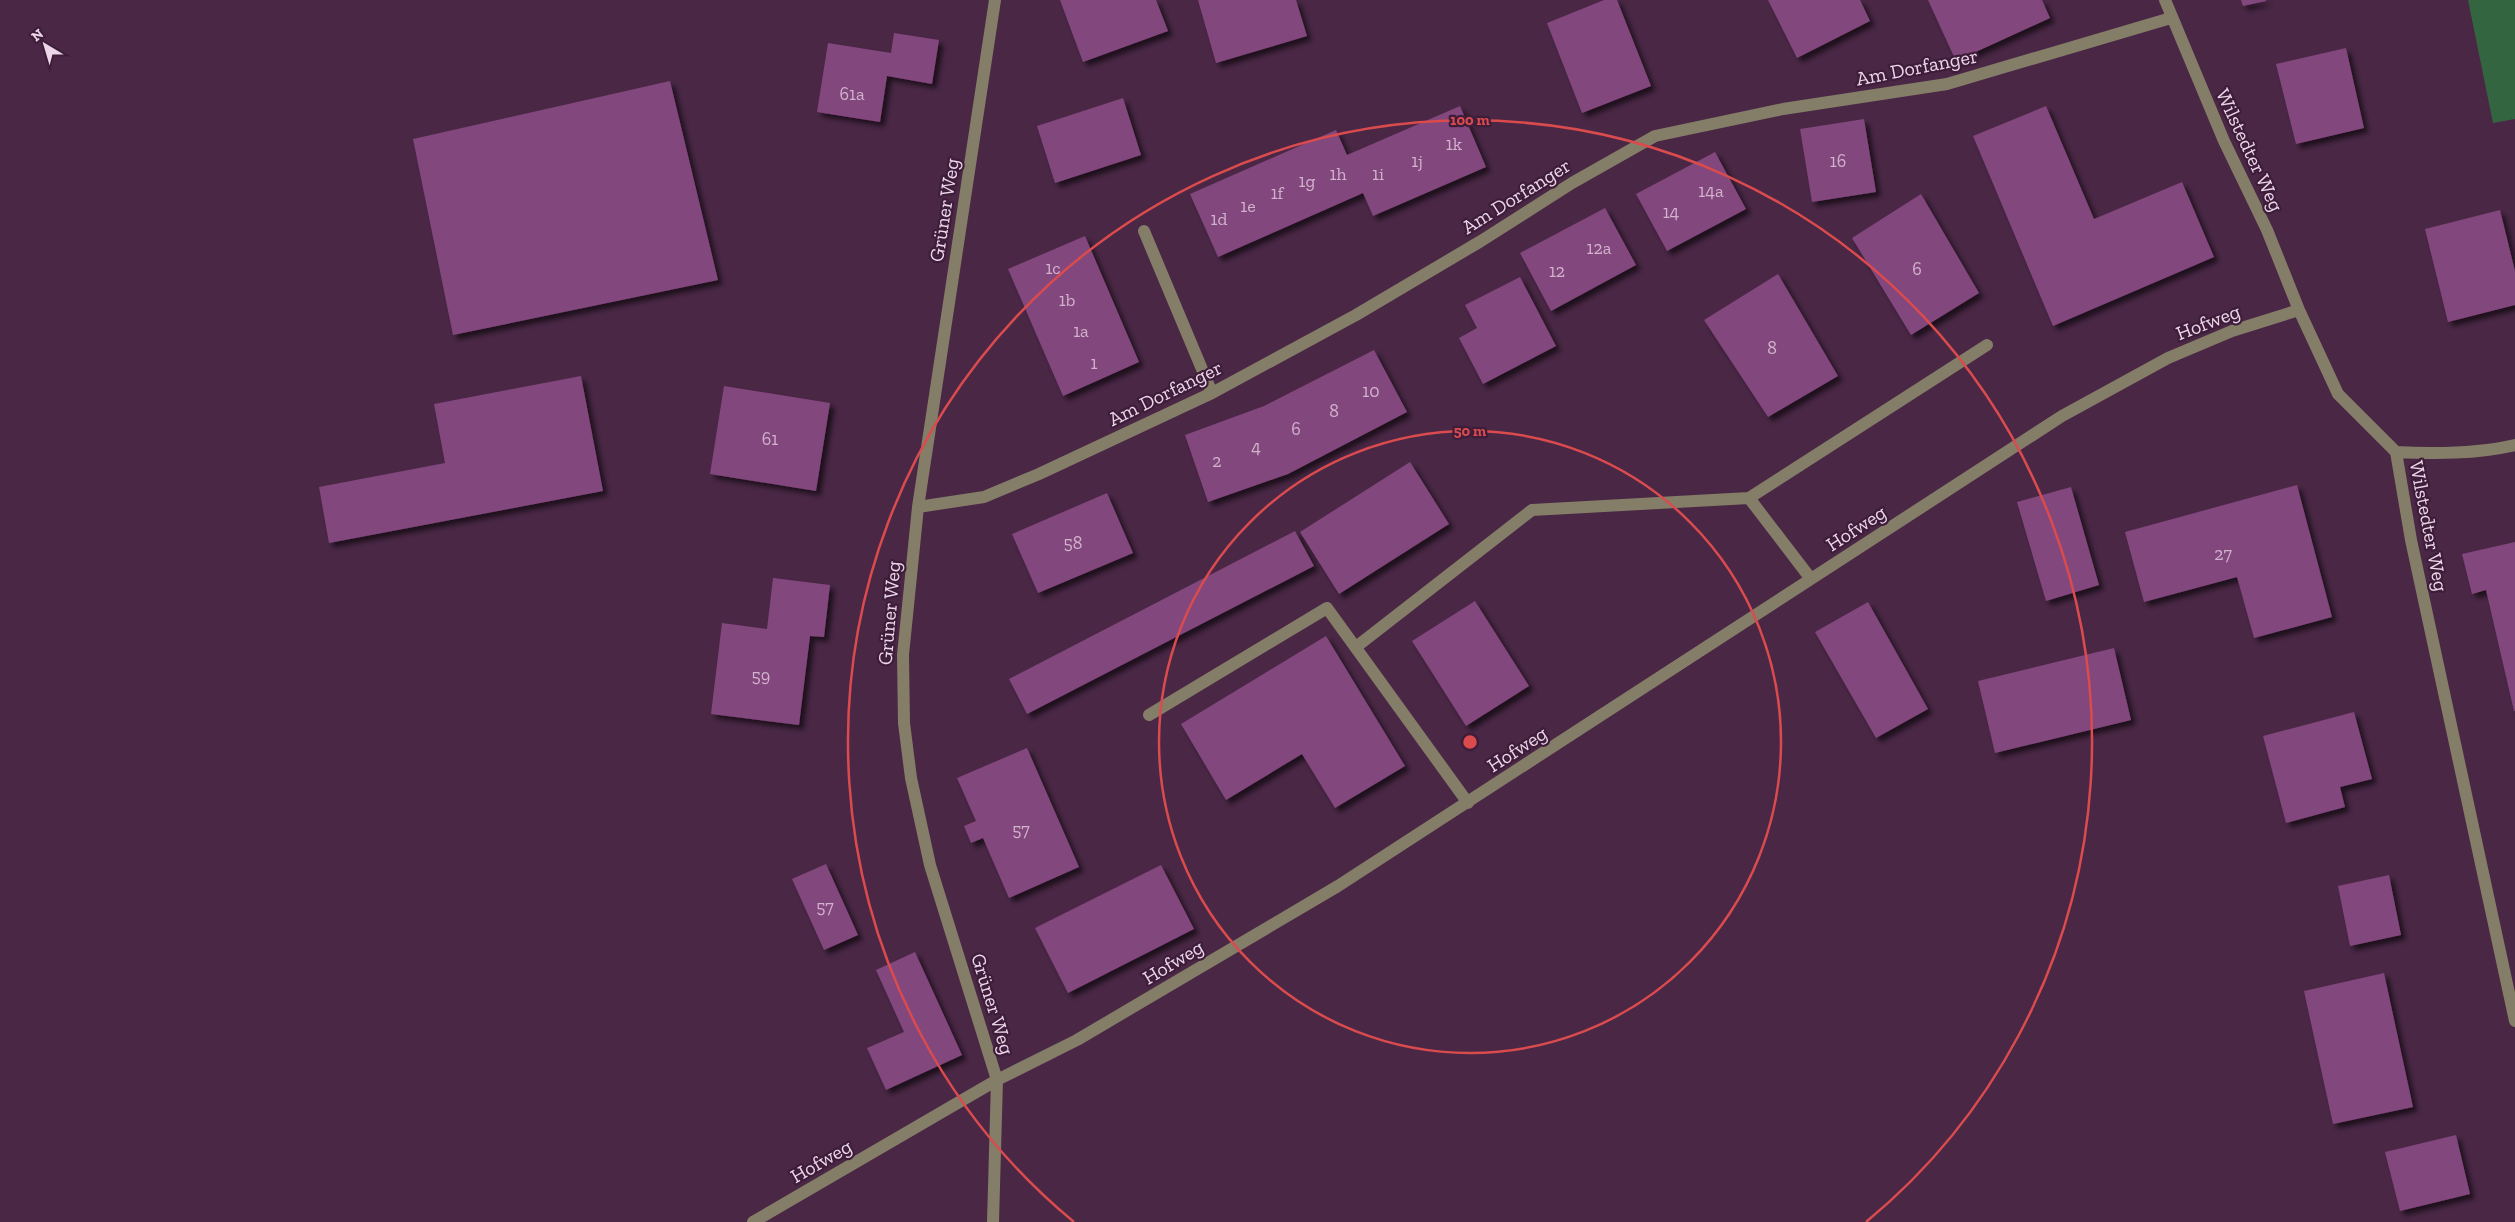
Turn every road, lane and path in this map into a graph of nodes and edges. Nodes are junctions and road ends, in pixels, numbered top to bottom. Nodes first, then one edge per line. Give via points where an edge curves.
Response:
1 (995, 0) edge
2 (2165, 0) edge
3 (2171, 18) junction
4 (1144, 231) dead end
5 (2299, 310) junction
6 (1987, 345) dead end
7 (1212, 393) junction
8 (2515, 445) edge
9 (2396, 452) junction
10 (1749, 498) junction
11 (918, 507) junction
12 (1810, 580) junction
13 (1356, 648) junction
14 (1149, 715) dead end
15 (1468, 803) junction
16 (2515, 1021) edge
17 (997, 1080) junction
18 (753, 1222) edge
19 (993, 1222) edge

1 - 11 street, Grüner Weg
2 - 3 street, Wilstedter Weg
3 - 5 street, Wilstedter Weg via 2267,230
3 - 7 street, Am Dorfanger via 1947,84 1783,109 1655,136 1356,315
4 - 7 street
5 - 9 street, Wilstedter Weg via 2338,394
5 - 12 street, Hofweg via 2232,331 2168,358 2062,416
6 - 10 street
7 - 11 street, Am Dorfanger via 984,497
8 - 9 street via 2480,452
9 - 16 street, Wilstedter Weg via 2411,540
10 - 12 street
10 - 13 street via 1532,510
11 - 17 street, Grüner Weg via 903,655 904,723 911,778 930,865
12 - 15 street, Hofweg
13 - 14 street via 1327,608
13 - 15 street
15 - 17 street, Hofweg via 1338,886 1077,1040
17 - 18 street, Hofweg
17 - 19 street, Grüner Weg

